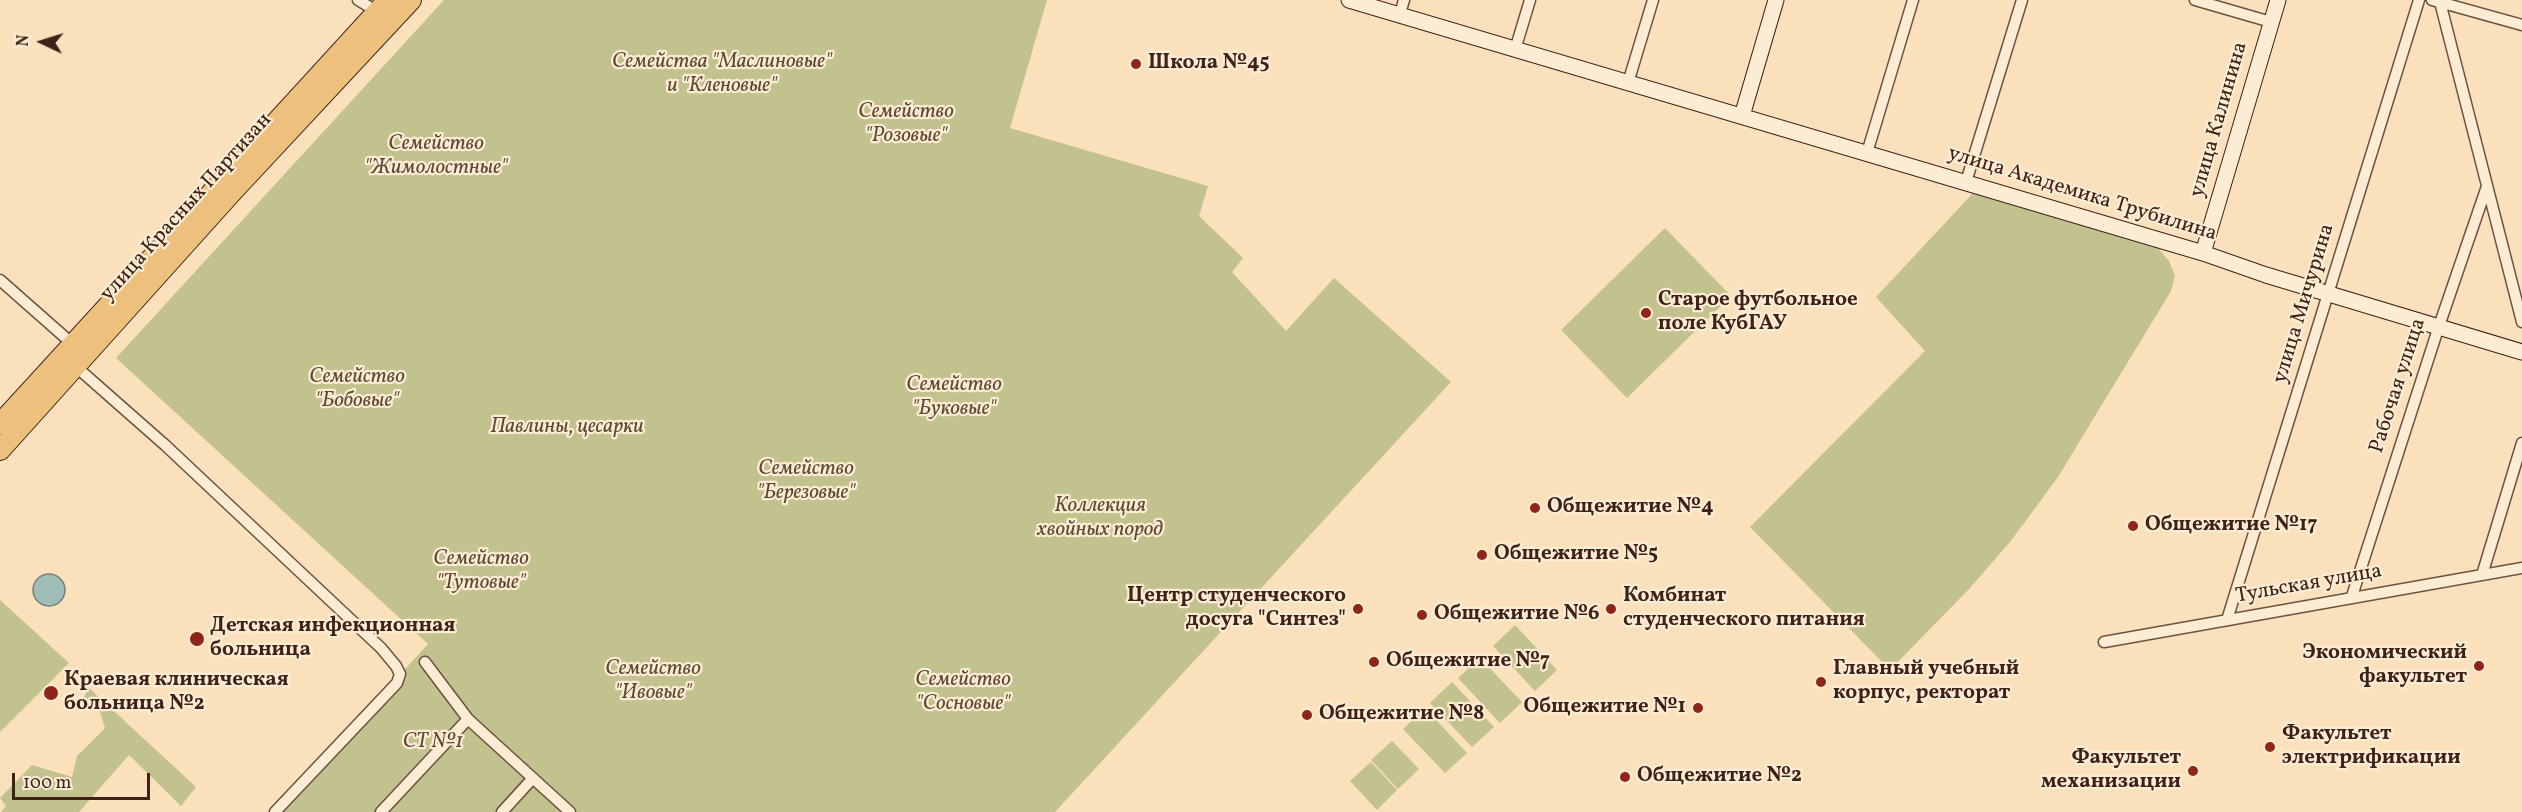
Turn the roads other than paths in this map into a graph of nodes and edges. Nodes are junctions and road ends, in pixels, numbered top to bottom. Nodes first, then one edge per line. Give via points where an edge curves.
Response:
1 (358, 0) edge
2 (411, 0) edge
3 (1349, 0) edge
4 (1530, 0) edge
5 (1653, 0) edge
6 (1776, 0) edge
7 (1913, 0) edge
8 (2022, 0) edge
9 (2195, 0) edge
10 (2278, 0) edge
11 (2419, 0) edge
12 (2436, 1) edge
13 (383, 6) edge
14 (1402, 7) edge
15 (2271, 22) junction
16 (2522, 25) edge
17 (1515, 50) junction
18 (1628, 83) junction
19 (1742, 116) junction
20 (1867, 153) junction
21 (1966, 182) junction
22 (2486, 189) junction
23 (2203, 253) junction
24 (0, 280) edge
25 (2329, 294) junction
26 (2522, 322) edge
27 (2438, 329) junction
28 (2522, 352) edge
29 (75, 356) junction
30 (0, 424) edge
31 (2522, 443) edge
32 (0, 450) edge
33 (2522, 568) edge
34 (2482, 575) junction
35 (2352, 596) junction
36 (2227, 620) junction
37 (2104, 642) dead end
38 (425, 662) dead end
39 (468, 719) junction
40 (533, 778) junction
41 (275, 812) edge
42 (381, 812) edge
43 (502, 812) edge
44 (570, 812) edge

1 - 13 street
2 - 29 highway, улица Красных Партизан
3 - 14 main road, улица Академика Трубилина
4 - 17 street
5 - 18 street
6 - 19 main road
7 - 20 street
8 - 21 street
9 - 15 street
10 - 15 main road, улица Калинина
11 - 25 street, улица Мичурина
12 - 16 street
12 - 22 street
13 - 29 highway, улица Красных Партизан
14 - 17 main road, улица Академика Трубилина
15 - 23 main road, улица Калинина
17 - 18 main road, улица Академика Трубилина
18 - 19 main road, улица Академика Трубилина
19 - 20 main road, улица Академика Трубилина
20 - 21 main road, улица Академика Трубилина
21 - 23 main road, улица Академика Трубилина
22 - 26 street
22 - 27 street, Рабочая улица
23 - 25 main road, улица Академика Трубилина
24 - 29 street
25 - 27 main road, улица Академика Трубилина
25 - 36 street, улица Мичурина
27 - 28 main road, улица Академика Трубилина
27 - 35 street, Рабочая улица
29 - 30 highway, улица Красных Партизан
29 - 32 highway, улица Красных Партизан
29 - 41 street via 381,648 400,674 397,683
31 - 34 street
33 - 34 street, Тульская улица
34 - 35 street, Тульская улица
35 - 36 street, Тульская улица
36 - 37 street, Тульская улица
38 - 39 street
39 - 40 street
39 - 42 street
40 - 43 street
40 - 44 street

